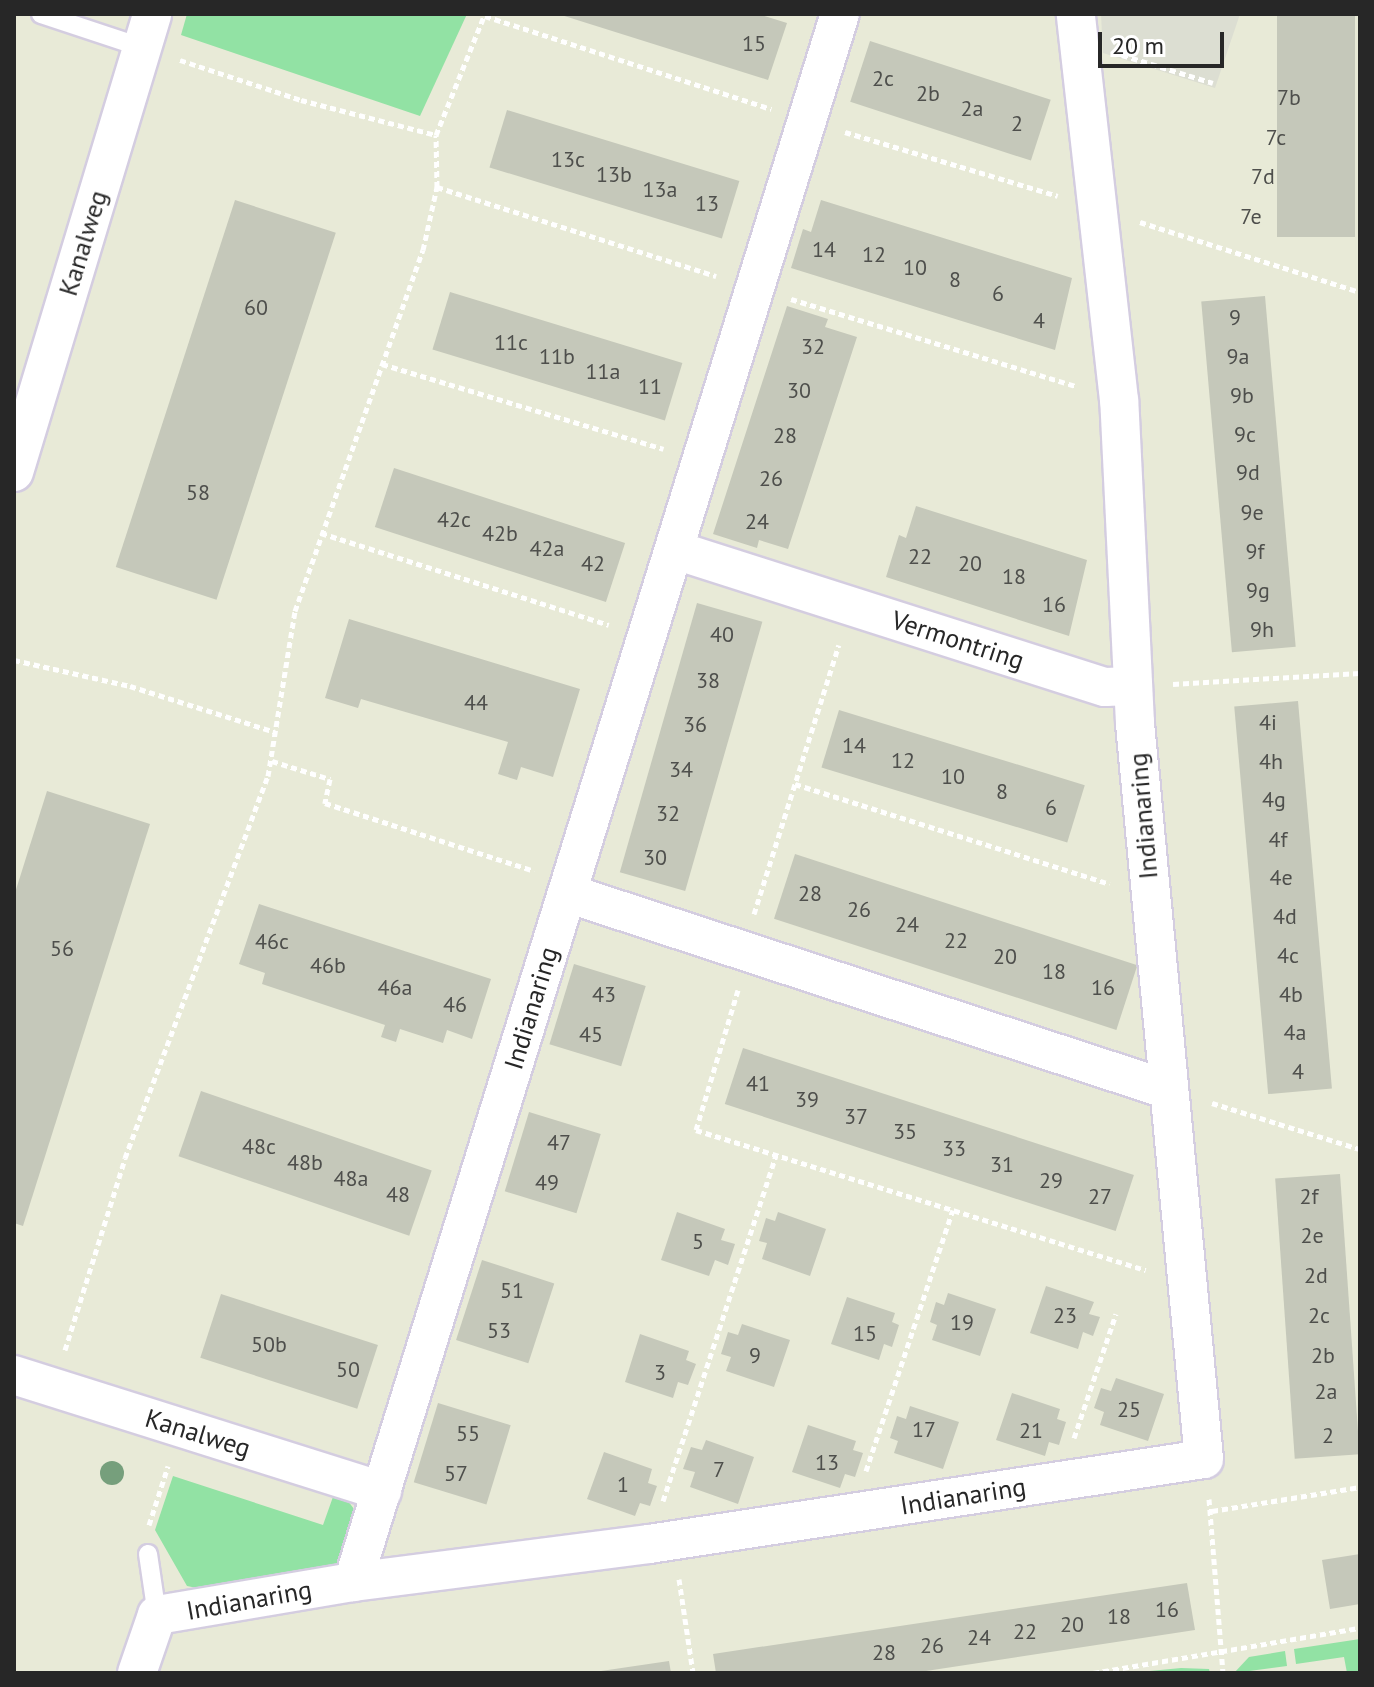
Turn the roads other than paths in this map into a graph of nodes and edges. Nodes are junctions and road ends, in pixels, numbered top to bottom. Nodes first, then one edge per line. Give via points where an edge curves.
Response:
1 (41, 14) edge
2 (840, 14) edge
3 (1077, 28) edge
4 (147, 30) edge
5 (14, 472) edge
6 (675, 550) junction
7 (1133, 686) junction
8 (567, 893) junction
9 (1166, 1089) junction
10 (14, 1375) edge
11 (382, 1491) junction
12 (148, 1554) road end
13 (353, 1582) junction
14 (157, 1615) junction
15 (137, 1673) edge

1 - 4 lane
2 - 6 street
3 - 7 street via 1119,400
4 - 5 street, Kanalweg
6 - 7 street, Vermontring via 1105,687
6 - 8 street, Indianaring
7 - 9 street, Indianaring
8 - 9 street
8 - 11 street, Indianaring
9 - 13 street, Indianaring via 1204,1459 661,1542
10 - 11 street, Kanalweg
11 - 13 street, Indianaring
12 - 14 lane
13 - 14 street, Indianaring
14 - 15 street, Indianaring

